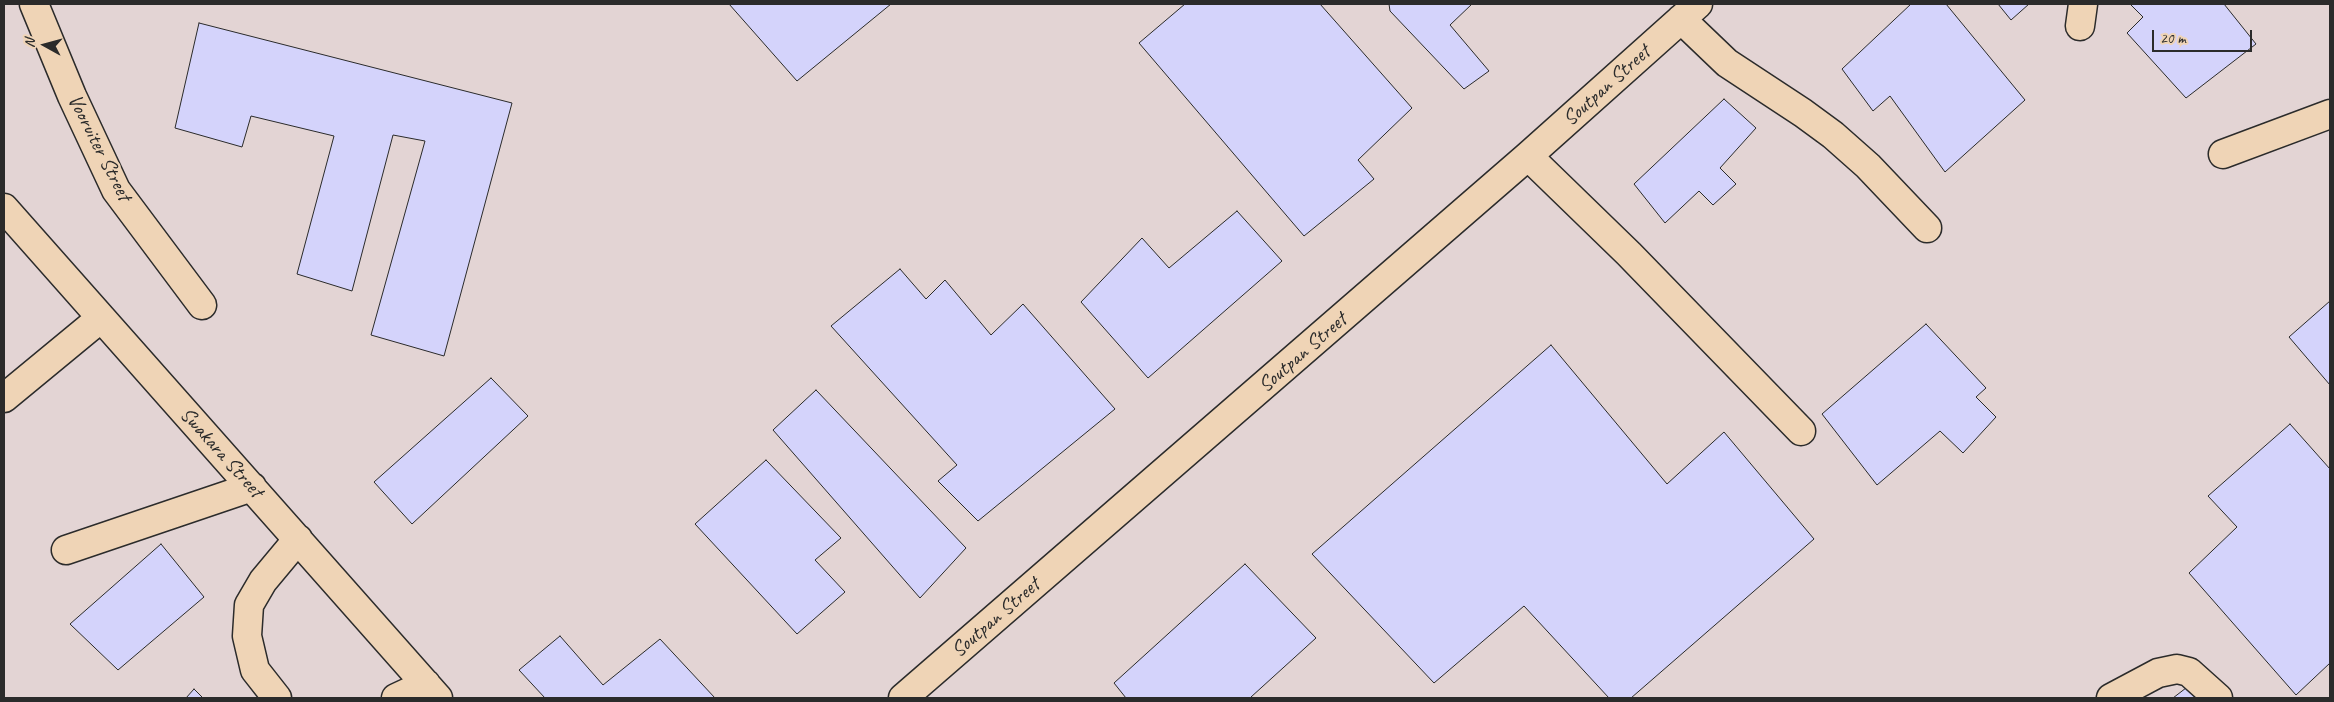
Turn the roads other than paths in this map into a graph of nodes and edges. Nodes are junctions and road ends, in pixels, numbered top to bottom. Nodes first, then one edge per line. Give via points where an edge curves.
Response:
1 (34, 4) edge
2 (1689, 11) edge
3 (2330, 114) edge
4 (2223, 154) dead end
5 (1528, 156) junction
6 (4, 208) edge
7 (1927, 228) dead end
8 (202, 305) dead end
9 (101, 318) junction
10 (4, 398) edge
11 (1801, 431) dead end
12 (252, 487) junction
13 (298, 539) junction
14 (66, 550) dead end
15 (432, 691) edge
16 (277, 698) edge
17 (396, 698) edge
18 (903, 698) edge
19 (2111, 698) edge
20 (2218, 698) edge

1 - 8 street, Vooruiter Street via 116,190
2 - 5 street, Soutpan Street
2 - 7 street via 1727,63 1833,135 1868,166
3 - 4 street
5 - 11 street via 1629,254
5 - 18 street, Soutpan Street
6 - 9 street, Swakara Street
9 - 10 street
9 - 12 street, Swakara Street
12 - 13 street, Swakara Street
12 - 14 street
13 - 15 street, Swakara Street
13 - 16 street via 249,605 247,636 255,670
15 - 17 street
19 - 20 street via 2158,673 2177,669 2189,672

